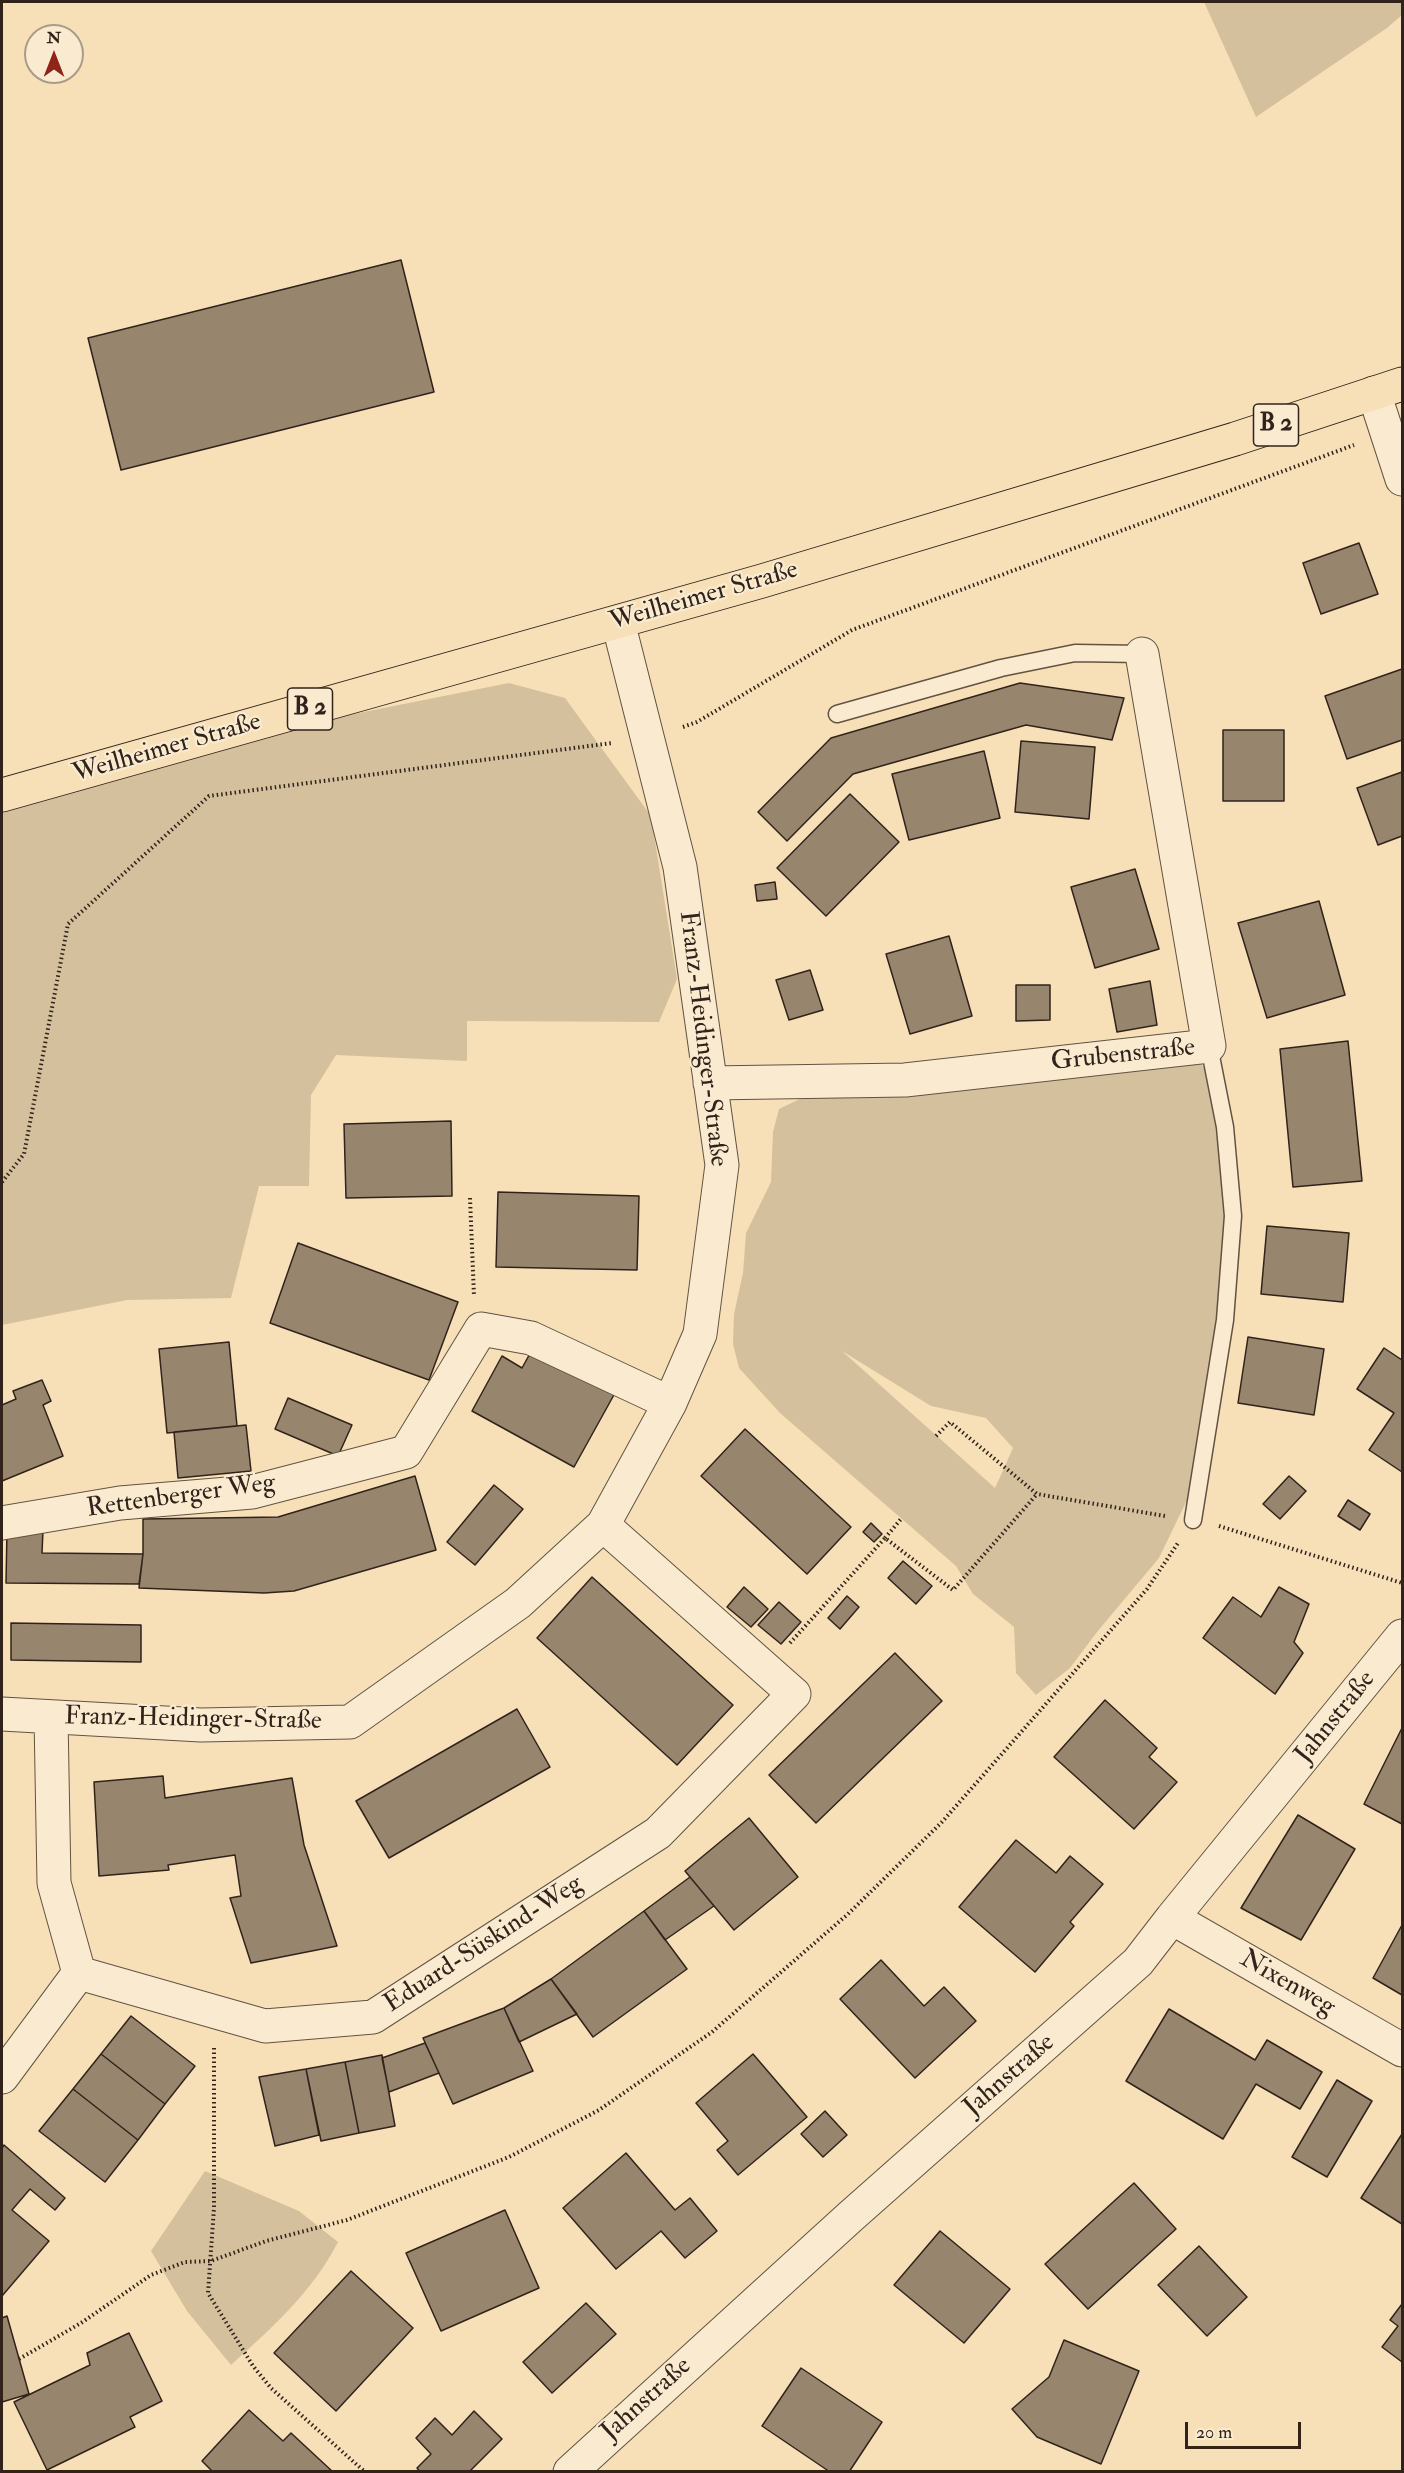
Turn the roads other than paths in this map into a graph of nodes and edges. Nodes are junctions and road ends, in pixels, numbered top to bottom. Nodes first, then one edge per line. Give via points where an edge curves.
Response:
1 (1388, 388) edge
2 (1402, 479) edge
3 (618, 622) junction
4 (1142, 654) joint
5 (837, 714) dead end
6 (2, 795) edge
7 (1209, 1046) junction
8 (710, 1083) junction
9 (670, 1403) junction
10 (1192, 1520) road end
11 (2, 1523) edge
12 (603, 1525) junction
13 (1402, 1636) edge
14 (2, 1714) edge
15 (51, 1717) junction
16 (1172, 1918) junction
17 (79, 1973) junction
18 (1402, 2050) edge
19 (2, 2078) edge
20 (570, 2472) edge

1 - 2 street via 1388,432
1 - 3 main road, Weilheimer Straße / B 2 via 1234,439
3 - 6 main road, Weilheimer Straße / B 2
3 - 8 street, Franz-Heidinger-Straße via 680,867
4 - 5 lane via 1064,655 1001,668
4 - 7 street, Grubenstraße
7 - 8 street, Grubenstraße via 905,1080
7 - 10 lane via 1225,1127 1233,1216 1225,1320
8 - 9 street, Franz-Heidinger-Straße via 722,1165 700,1334
9 - 11 street, Rettenberger Weg via 531,1338 481,1329 406,1452 252,1492 120,1503
9 - 12 street, Franz-Heidinger-Straße
12 - 15 street, Franz-Heidinger-Straße via 518,1603 350,1722 201,1725
12 - 17 street, Eduard-Süskind-Weg via 794,1695 658,1833 373,2016 265,2026
13 - 16 street, Jahnstraße
14 - 15 street, Franz-Heidinger-Straße
15 - 17 street via 54,1883
16 - 18 street, Nixenweg
16 - 20 street, Jahnstraße via 1138,1962
17 - 19 street

